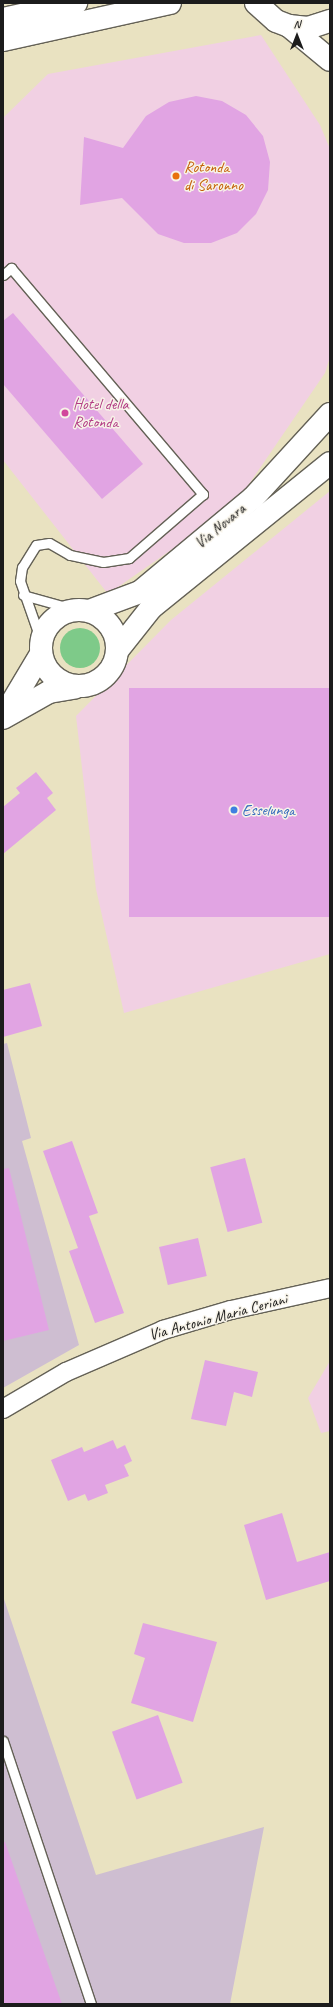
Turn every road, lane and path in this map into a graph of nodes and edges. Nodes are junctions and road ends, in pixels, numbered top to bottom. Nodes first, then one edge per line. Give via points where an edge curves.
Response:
1 (76, 3) edge
2 (170, 3) edge
3 (256, 3) edge
4 (3, 19) edge
5 (330, 21) edge
6 (289, 26) junction
7 (3, 40) edge
8 (330, 60) edge
9 (3, 275) edge
10 (330, 414) edge
11 (330, 463) edge
12 (23, 595) junction
13 (83, 611) junction
14 (41, 647) junction
15 (117, 651) junction
16 (76, 687) junction
17 (3, 717) edge
18 (330, 1288) edge
19 (3, 1409) edge
20 (3, 1741) edge
21 (91, 2004) edge

1 - 4 main road
2 - 7 main road
3 - 6 main road via 276,21
5 - 6 main road via 308,28
6 - 8 main road
9 - 12 lane via 11,268 203,494 129,558 103,562 70,555 49,543 36,545 22,567
10 - 13 main road, Via Novara via 253,498 146,587
11 - 15 main road, Via Novara via 151,608
12 - 13 lane
12 - 14 lane
13 - 14 main road, Via Novara via 54,619
13 - 15 main road via 110,624
14 - 16 main road via 53,676
14 - 17 main road, Via Novara
15 - 16 main road, Via Novara via 110,671 101,680
16 - 17 main road, Via Novara via 49,692
18 - 19 street, Via Antonio Maria Ceriani via 231,1310 163,1330 66,1372
20 - 21 lane

